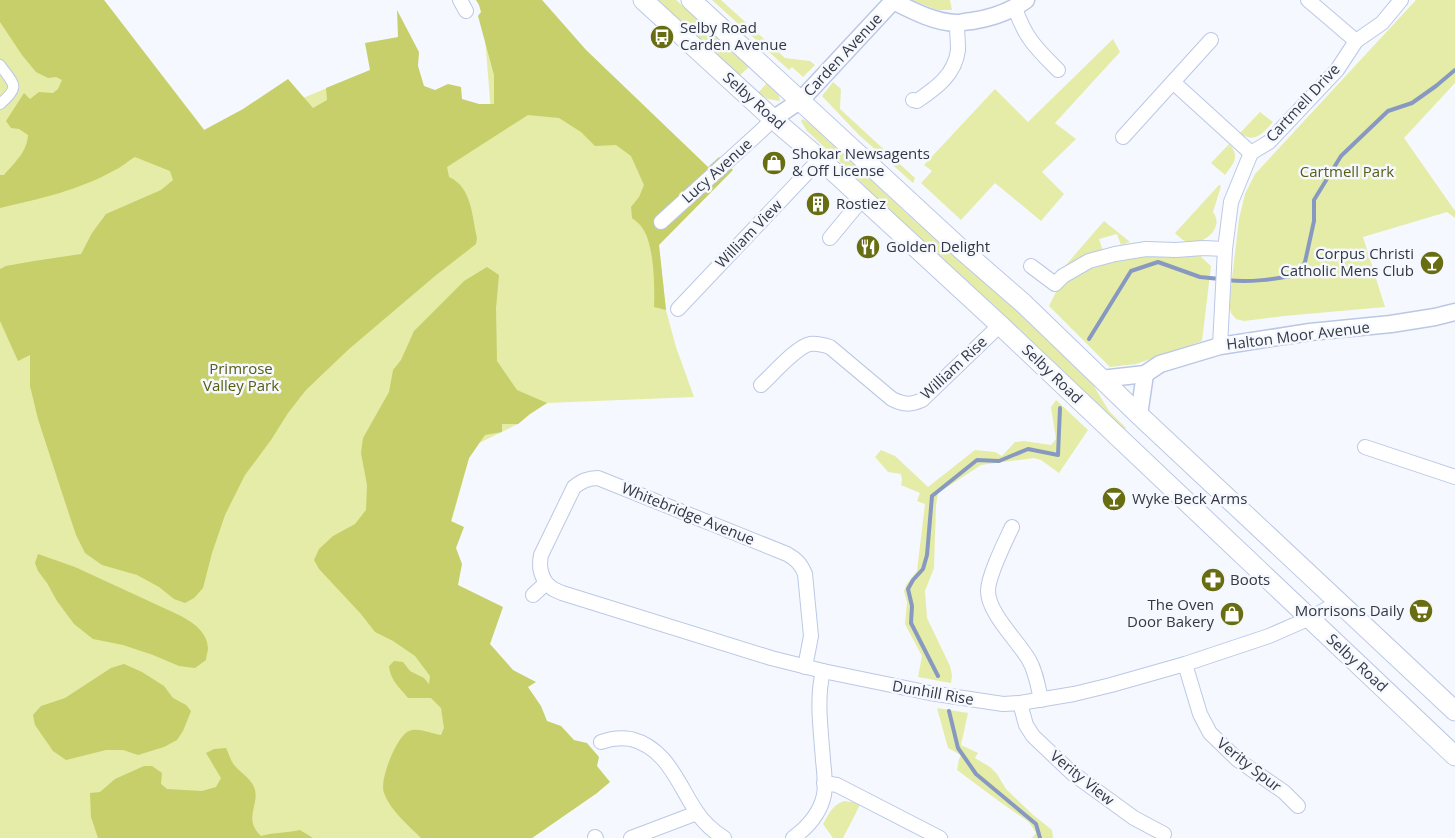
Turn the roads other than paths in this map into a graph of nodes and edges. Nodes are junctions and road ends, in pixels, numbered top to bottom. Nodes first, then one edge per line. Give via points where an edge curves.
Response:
1 (643, 0) edge
2 (691, 0) edge
3 (1308, 0) edge
4 (1402, 0) edge
5 (893, 1) edge
6 (1021, 4) edge
7 (957, 23) junction
8 (1211, 40) dead end
9 (1356, 41) junction
10 (0, 64) edge
11 (1058, 70) dead end
12 (1173, 82) junction
13 (801, 100) junction
14 (913, 100) dead end
15 (0, 104) edge
16 (773, 119) junction
17 (1123, 137) dead end
18 (1251, 152) junction
19 (820, 159) junction
20 (863, 198) junction
21 (661, 222) dead end
22 (830, 238) dead end
23 (1224, 249) junction
24 (1031, 266) dead end
25 (678, 309) dead end
26 (1455, 312) edge
27 (1000, 325) junction
28 (1220, 346) junction
29 (1145, 374) junction
30 (1102, 379) junction
31 (760, 385) dead end
32 (1138, 415) junction
33 (1365, 448) dead end
34 (1455, 477) edge
35 (1012, 527) dead end
36 (546, 583) junction
37 (533, 595) dead end
38 (1338, 603) junction
39 (1310, 618) junction
40 (1185, 664) junction
41 (805, 667) junction
42 (823, 671) junction
43 (1041, 700) junction
44 (1020, 703) junction
45 (1455, 711) edge
46 (601, 742) dead end
47 (1455, 756) edge
48 (824, 783) junction
49 (1298, 806) dead end
50 (697, 813) junction
51 (1164, 834) dead end
52 (632, 838) edge
53 (724, 838) edge
54 (793, 838) edge
55 (940, 838) edge

1 - 16 main road, Selby Road
2 - 13 main road, Selby Road
3 - 9 street
4 - 9 street, Cartmell Drive via 1382,22
5 - 7 street, Carden Avenue via 915,13
5 - 13 street, Carden Avenue
6 - 7 street, Carden Avenue via 989,18
6 - 11 street via 1026,34 1034,55
7 - 14 street via 958,51 953,68 940,85 918,101
8 - 12 street
9 - 18 street, Cartmell Drive via 1337,70 1268,142
10 - 15 street via 14,89
12 - 17 street
12 - 18 street
13 - 16 street, Carden Avenue
13 - 30 main road, Selby Road
16 - 19 main road, Selby Road
16 - 21 street, Lucy Avenue
18 - 23 street, Cartmell Drive via 1231,202
19 - 20 main road, Selby Road
19 - 25 street, William View
20 - 22 street
20 - 27 main road, Selby Road
23 - 24 street via 1146,249 1115,254 1089,261 1055,284
23 - 28 street, Cartmell Drive
26 - 28 street, Halton Moor Avenue via 1391,324
27 - 31 street, William Rise via 922,400 913,404 902,404 892,399 830,347 820,344 800,348
27 - 39 main road, Selby Road
28 - 29 street, Halton Moor Avenue via 1160,364
29 - 30 street, Halton Moor Avenue
29 - 32 street
30 - 32 main road, Selby Road
32 - 38 main road, Selby Road
33 - 34 street
35 - 43 street via 989,582 988,593 994,612 1030,662
36 - 37 street
36 - 41 street, Dunhill Rise via 562,593
36 - 41 street, Whitebridge Avenue via 539,565 541,555 574,487 589,478 598,478 795,558 805,574 810,628
38 - 39 street, Dunhill Rise
38 - 45 main road, Selby Road
39 - 40 street, Dunhill Rise via 1269,636
39 - 47 main road, Selby Road
40 - 43 street, Dunhill Rise via 1111,686
40 - 49 street, Verity Spur via 1200,714 1210,733 1238,760 1284,792
41 - 42 street, Dunhill Rise
42 - 44 street, Dunhill Rise via 921,692 1004,704
42 - 48 street via 819,704
43 - 44 street, Dunhill Rise
44 - 51 street, Verity View via 1033,736 1072,773 1134,818
46 - 50 street via 622,737 653,748 668,762
48 - 54 street via 816,814 810,824
48 - 55 street via 837,785
50 - 52 street
50 - 53 street

